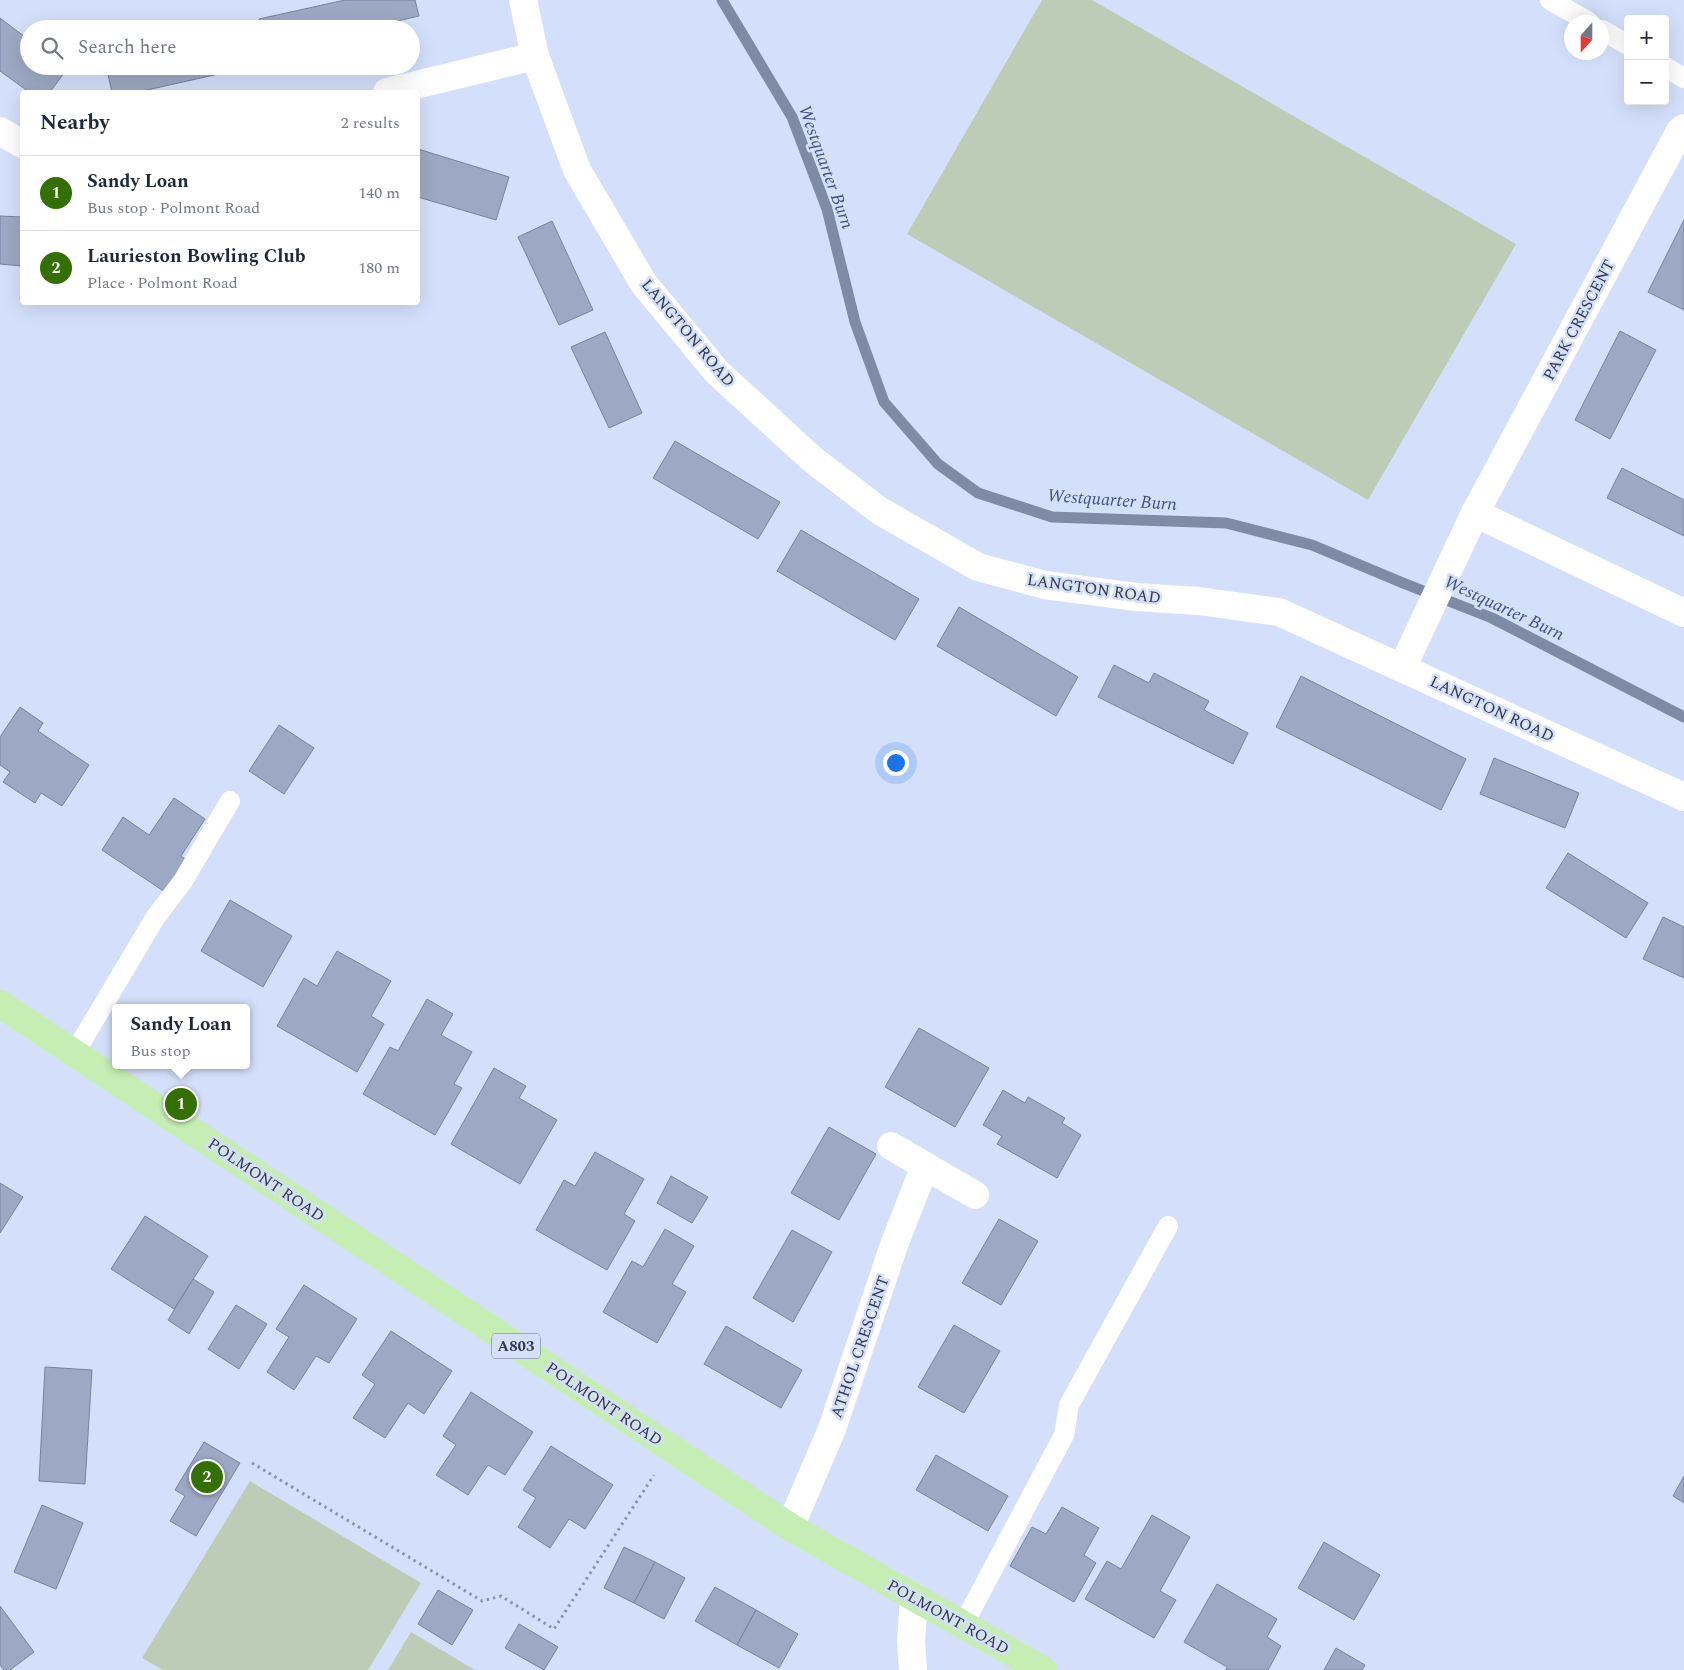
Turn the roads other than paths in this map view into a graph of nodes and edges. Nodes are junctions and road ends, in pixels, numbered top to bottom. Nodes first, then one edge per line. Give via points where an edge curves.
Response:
1 (523, 0) edge
2 (1550, 0) edge
3 (1577, 15) edge
4 (1609, 34) edge
5 (1624, 43) edge
6 (535, 56) junction
7 (1669, 69) edge
8 (1684, 78) edge
9 (395, 90) edge
10 (1684, 128) edge
11 (0, 131) edge
12 (20, 143) edge
13 (1475, 513) junction
14 (1684, 613) edge
15 (1402, 668) junction
16 (1684, 797) edge
17 (230, 801) dead end
18 (0, 1004) edge
19 (74, 1054) junction
20 (891, 1146) dead end
21 (929, 1168) junction
22 (975, 1195) dead end
23 (1168, 1226) dead end
24 (790, 1527) junction
25 (914, 1598) junction
26 (964, 1625) junction
27 (913, 1670) edge
28 (1043, 1670) edge

1 - 6 street, LANGTON ROAD
2 - 3 lane
4 - 5 lane
6 - 9 street
6 - 15 street, LANGTON ROAD via 577,170 644,284 717,372 812,458 880,511 978,568 1045,585 1279,612
7 - 8 lane
10 - 13 street, PARK CRESCENT
11 - 12 street
13 - 14 street
13 - 15 street, PARK CRESCENT
15 - 16 street, LANGTON ROAD
17 - 19 lane
18 - 19 main road, POLMONT ROAD / A803
19 - 24 main road, POLMONT ROAD / A803
20 - 21 street
21 - 22 street
21 - 24 street, ATHOL CRESCENT via 919,1180 832,1429
23 - 26 lane via 1069,1405 1064,1435
24 - 25 main road, POLMONT ROAD / A803
25 - 26 main road, POLMONT ROAD / A803
25 - 27 street
26 - 28 main road, POLMONT ROAD / A803

